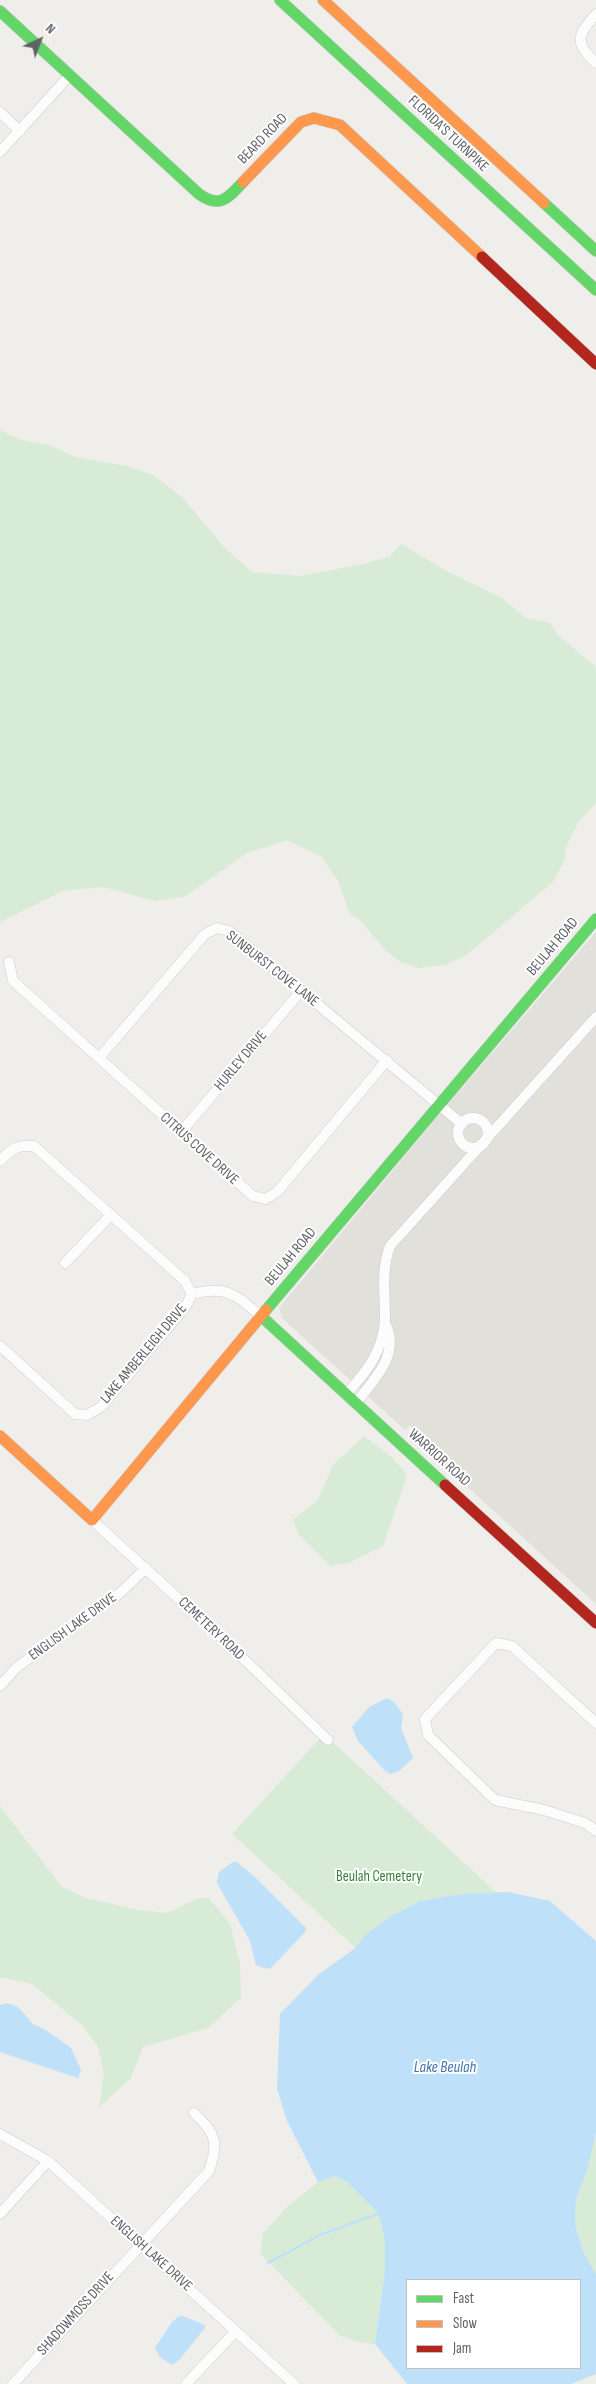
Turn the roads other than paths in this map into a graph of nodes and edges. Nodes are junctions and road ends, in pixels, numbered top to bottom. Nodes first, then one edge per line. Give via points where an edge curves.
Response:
1 (280, 0) edge
2 (323, 0) edge
3 (0, 11) edge
4 (596, 14) edge
5 (596, 63) edge
6 (70, 75) junction
7 (0, 112) edge
8 (20, 130) junction
9 (0, 152) edge
10 (596, 251) edge
11 (596, 290) edge
12 (596, 364) edge
13 (596, 919) edge
14 (9, 962) dead end
15 (301, 990) junction
16 (596, 1017) edge
17 (99, 1058) junction
18 (387, 1060) junction
19 (440, 1104) junction
20 (462, 1124) junction
21 (181, 1132) junction
22 (484, 1143) junction
23 (0, 1161) edge
24 (111, 1215) junction
25 (65, 1263) dead end
26 (192, 1294) junction
27 (261, 1316) junction
28 (385, 1322) junction
29 (0, 1346) edge
30 (346, 1394) junction
31 (356, 1403) junction
32 (0, 1436) edge
33 (92, 1520) junction
34 (146, 1568) junction
35 (596, 1623) edge
36 (0, 1686) edge
37 (596, 1723) edge
38 (328, 1740) dead end
39 (596, 1831) edge
40 (194, 2113) dead end
41 (0, 2134) edge
42 (48, 2161) junction
43 (0, 2214) edge
44 (140, 2244) junction
45 (236, 2331) junction
46 (12, 2384) edge
47 (186, 2384) edge
48 (294, 2384) edge

1 - 11 main road, FLORIDA'S TURNPIKE
2 - 10 main road, FLORIDA'S TURNPIKE
3 - 6 main road, BEARD ROAD
4 - 5 street via 580,36 580,45
6 - 8 street
6 - 12 main road, BEARD ROAD via 210,201 220,202 232,194 301,122 314,118 340,125
7 - 8 street
8 - 9 street
13 - 19 main road, BEULAH ROAD
14 - 17 street, CITRUS COVE DRIVE via 13,981
15 - 17 street, SUNBURST COVE LANE via 229,931 217,928 205,934
15 - 18 street, SUNBURST COVE LANE
15 - 21 street, HURLEY DRIVE
16 - 22 street
17 - 21 street, CITRUS COVE DRIVE
18 - 19 street, SUNBURST COVE LANE
18 - 21 street, CITRUS COVE DRIVE via 277,1192 265,1199 252,1196
19 - 20 street, SUNBURST COVE LANE
19 - 27 main road, BEULAH ROAD
20 - 22 street via 458,1134 463,1144 474,1148
20 - 22 street via 472,1119 483,1122 488,1132
22 - 28 street via 390,1246 384,1261
23 - 24 street, LAKE AMBERLEIGH DRIVE via 11,1149 22,1145 34,1146
24 - 25 street
24 - 26 street, LAKE AMBERLEIGH DRIVE via 185,1281
26 - 27 street, LAKE AMBERLEIGH DRIVE via 225,1290
26 - 29 street, LAKE AMBERLEIGH DRIVE via 186,1306 101,1407 87,1415 75,1414
27 - 30 main road, WARRIOR ROAD
27 - 33 main road, BEULAH ROAD
28 - 30 street via 375,1359
28 - 31 street via 391,1350 385,1366
30 - 31 main road, WARRIOR ROAD
31 - 35 main road, WARRIOR ROAD
32 - 33 main road
33 - 34 street, CEMETERY ROAD
34 - 36 street, ENGLISH LAKE DRIVE via 120,1593 18,1667
34 - 38 street, CEMETERY ROAD
37 - 39 street via 512,1646 496,1643 425,1719 428,1735 495,1800 544,1810 585,1823
40 - 44 street, SHADOWMOSS DRIVE via 209,2128 216,2151 209,2171
41 - 42 street, ENGLISH LAKE DRIVE
42 - 43 street
42 - 44 street, ENGLISH LAKE DRIVE
44 - 45 street, ENGLISH LAKE DRIVE
44 - 46 street, SHADOWMOSS DRIVE
45 - 47 street
45 - 48 street, ENGLISH LAKE DRIVE

